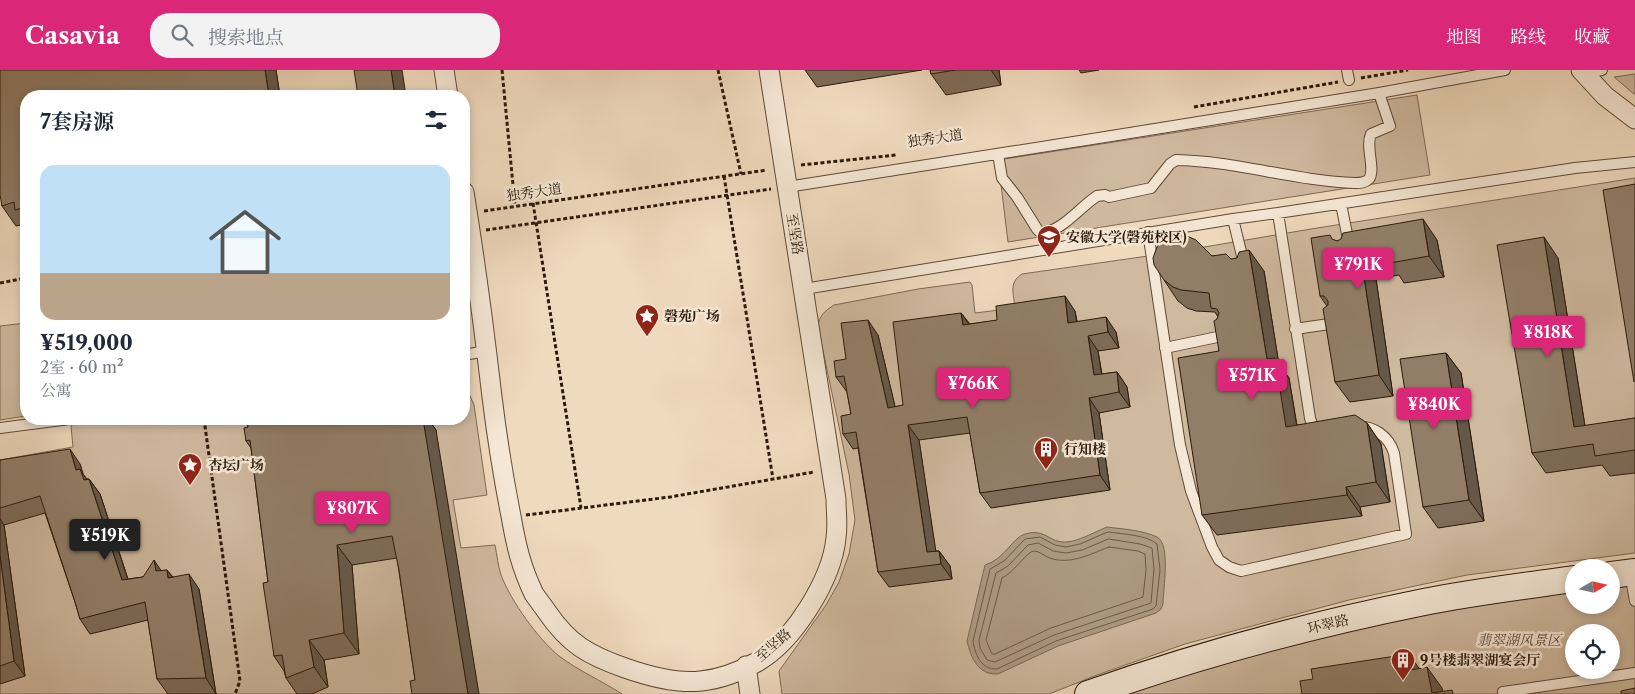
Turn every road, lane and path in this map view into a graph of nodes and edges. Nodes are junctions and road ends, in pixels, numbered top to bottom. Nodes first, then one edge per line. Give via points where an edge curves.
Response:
1 (444, 70) edge
2 (502, 70) edge
3 (718, 70) edge
4 (769, 70) edge
5 (1408, 70) edge
6 (1505, 70) edge
7 (1589, 71) edge
8 (1348, 75) edge
9 (447, 90) edge
10 (1379, 93) junction
11 (1188, 108) dead end
12 (1634, 118) edge
13 (998, 154) junction
14 (896, 155) dead end
15 (1635, 162) edge
16 (784, 167) junction
17 (741, 174) junction
18 (724, 176) junction
19 (787, 187) junction
20 (727, 196) junction
21 (533, 203) junction
22 (1340, 204) junction
23 (515, 206) junction
24 (470, 213) edge
25 (1278, 213) junction
26 (1233, 219) junction
27 (536, 223) junction
28 (470, 232) edge
29 (1148, 232) junction
30 (470, 239) edge
31 (1351, 255) edge
32 (1247, 273) edge
33 (20, 279) edge
34 (0, 283) edge
35 (804, 289) junction
36 (1336, 323) edge
37 (1295, 329) junction
38 (1227, 335) edge
39 (1166, 348) junction
40 (486, 351) junction
41 (470, 354) edge
42 (23, 425) edge
43 (205, 425) edge
44 (1345, 427) edge
45 (0, 428) edge
46 (1327, 429) edge
47 (831, 469) junction
48 (773, 479) junction
49 (581, 508) junction
50 (511, 517) junction
51 (1625, 573) edge
52 (1565, 580) edge
53 (1635, 601) edge
54 (746, 666) junction
55 (1635, 673) edge
56 (660, 686) edge
57 (236, 694) edge
58 (750, 694) edge
59 (1088, 694) edge
60 (1503, 694) edge

1 - 9 street
2 - 23 path
3 - 17 path
4 - 16 street, 至坚路
5 - 8 path
6 - 10 lane
7 - 12 street via 1604,96
8 - 11 path
10 - 13 lane
10 - 13 lane via 1390,126 1372,134 1368,141 1371,172 1364,182 1176,160 1151,188 1110,197 1104,194 1097,196 1059,227 1044,233 1037,229 1002,178
13 - 19 lane
14 - 16 path, 独秀大道
15 - 22 lane via 1575,168
16 - 17 path, 独秀大道
16 - 19 street, 至坚路
17 - 18 path, 独秀大道
18 - 20 path
18 - 21 path, 独秀大道
19 - 20 path
19 - 35 street, 至坚路
20 - 27 path
20 - 48 path
21 - 23 path, 独秀大道
21 - 27 path
22 - 25 lane
22 - 31 lane
23 - 24 path, 独秀大道
25 - 26 lane
25 - 37 lane
26 - 29 lane
26 - 32 lane
27 - 28 path
27 - 49 path
29 - 35 lane
29 - 39 lane
30 - 40 street, 至坚路
33 - 34 path
35 - 47 street, 至坚路
36 - 37 lane
37 - 46 lane via 1310,418 1318,430
38 - 39 lane
39 - 44 lane via 1180,445 1191,491 1212,547 1229,567 1240,571 1252,570 1406,534 1391,444 1369,427
40 - 41 lane
40 - 50 street, 至坚路
42 - 45 lane
43 - 57 path via 240,681
47 - 48 path
47 - 54 street, 至坚路 via 837,522 827,573 793,629 769,653
48 - 49 path
49 - 50 path
50 - 56 street, 至坚路 via 519,559 535,595 558,628 577,646 598,659 637,672
51 - 53 lane
52 - 59 street, 环翠路 via 1434,600 1321,625 1182,663
54 - 56 street, 至坚路 via 717,679 679,681
54 - 58 street
55 - 60 lane

